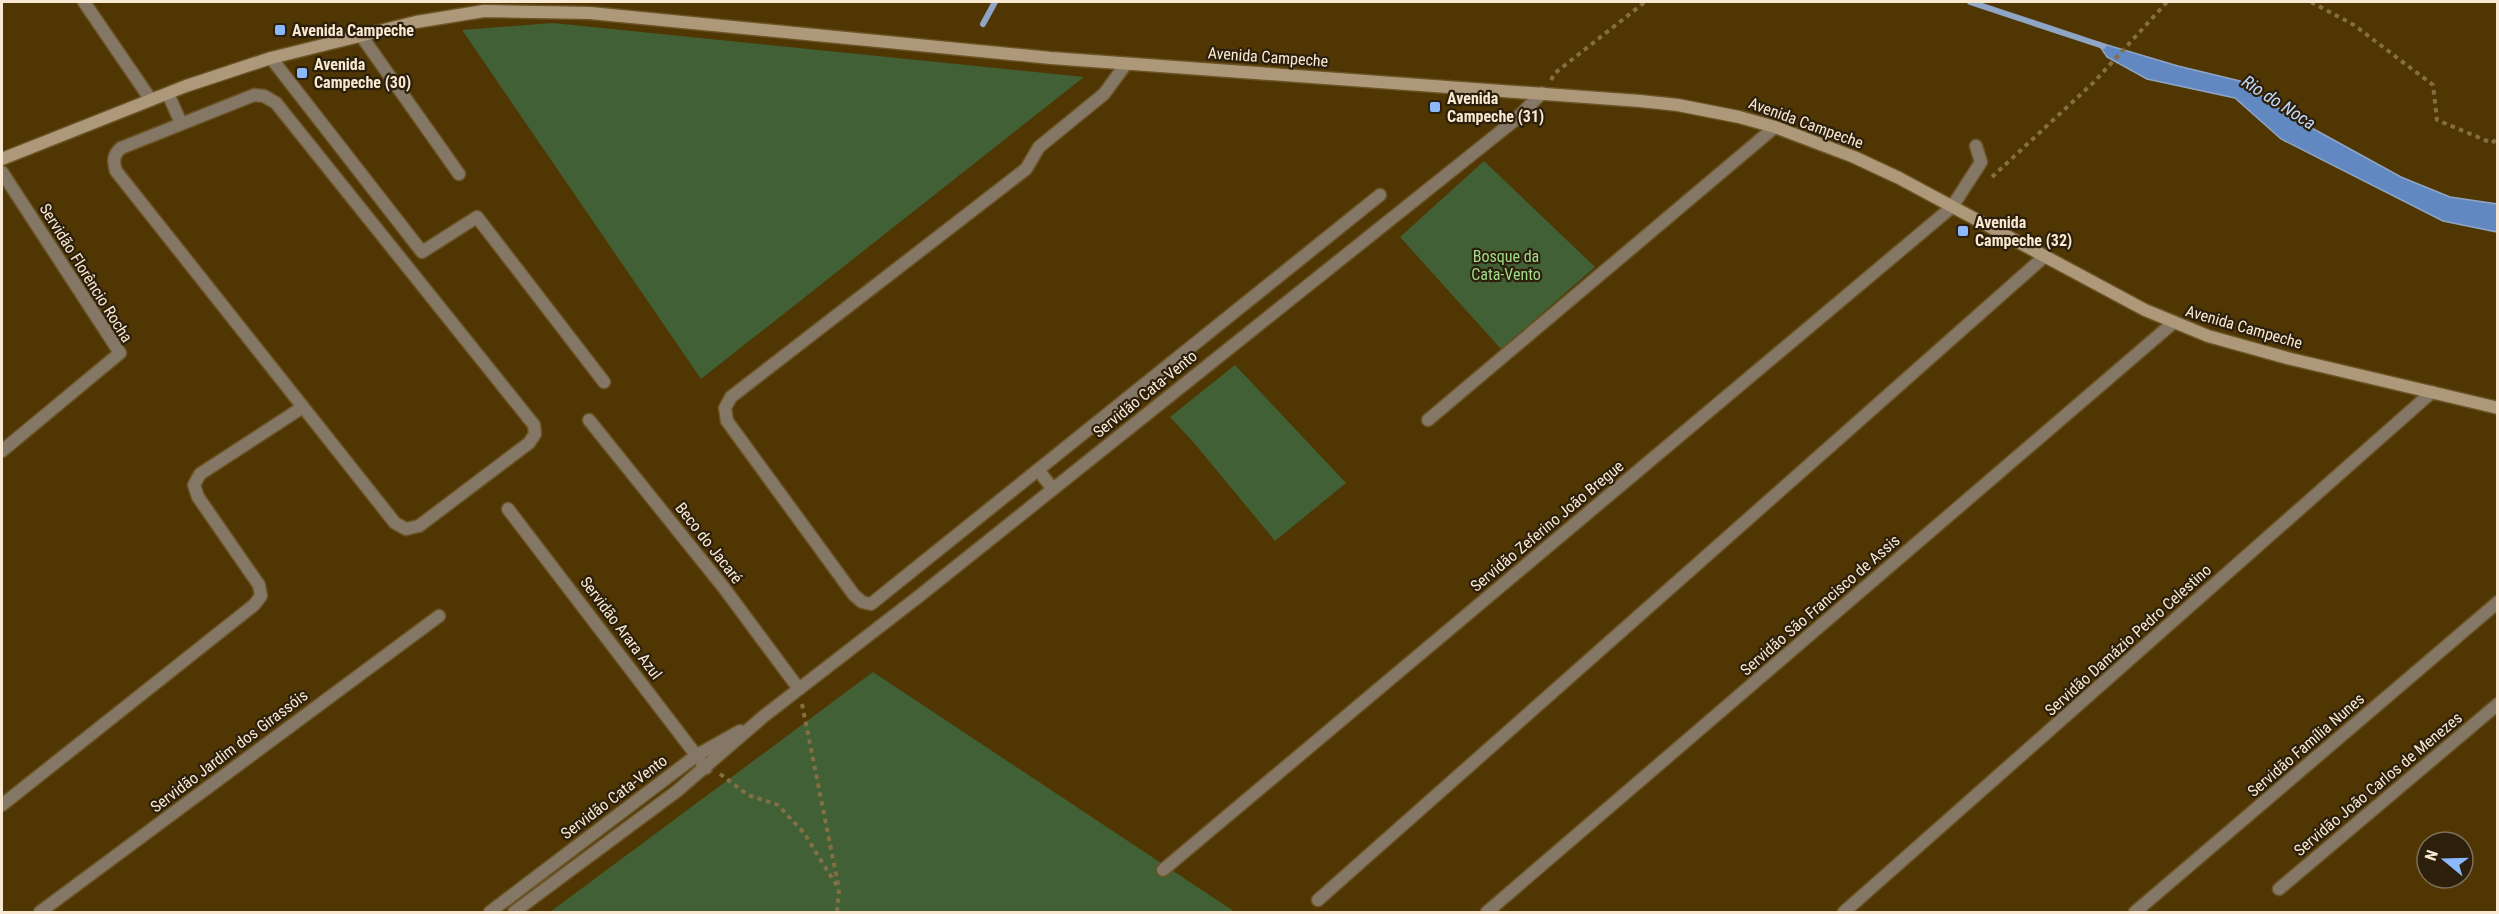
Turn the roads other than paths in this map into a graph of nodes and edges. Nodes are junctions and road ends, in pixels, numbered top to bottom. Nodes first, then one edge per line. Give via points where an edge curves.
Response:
1 (84, 2) edge
2 (360, 34) junction
3 (271, 58) junction
4 (1126, 64) junction
5 (1542, 93) junction
6 (168, 94) junction
7 (151, 100) junction
8 (181, 123) junction
9 (1775, 127) junction
10 (1976, 146) dead end
11 (2, 159) edge
12 (2, 172) edge
13 (459, 174) dead end
14 (1380, 195) dead end
15 (1952, 207) junction
16 (2045, 256) junction
17 (2174, 323) junction
18 (604, 382) dead end
19 (2433, 392) junction
20 (303, 406) junction
21 (2498, 408) edge
22 (589, 420) dead end
23 (1428, 420) dead end
24 (2, 451) edge
25 (1038, 470) junction
26 (1053, 489) junction
27 (508, 509) dead end
28 (2498, 602) edge
29 (439, 616) dead end
30 (799, 689) junction
31 (2498, 704) edge
32 (764, 716) junction
33 (697, 755) junction
34 (706, 768) junction
35 (2, 805) edge
36 (602, 827) junction
37 (611, 840) junction
38 (1163, 870) dead end
39 (2279, 889) dead end
40 (515, 892) junction
41 (1318, 900) dead end
42 (519, 909) edge
43 (40, 912) edge
44 (490, 912) edge
45 (1487, 912) edge
46 (1845, 912) edge
47 (2135, 912) edge

1 - 7 street
2 - 3 main road, Avenida Campeche
2 - 4 main road, Avenida Campeche via 484,11 556,11
2 - 13 street
3 - 6 main road, Avenida Campeche
3 - 18 street via 422,252 477,217
4 - 5 main road, Avenida Campeche
4 - 25 street via 1104,94 1039,147 1026,169 731,397 725,408 727,421 854,595 871,604
5 - 9 main road, Avenida Campeche via 1678,105
5 - 26 street, Servidão Cata-Vento via 1515,120
6 - 7 main road, Avenida Campeche
6 - 8 street
7 - 11 main road, Avenida Campeche
8 - 20 street via 121,148 115,153 116,171
8 - 20 street via 254,95 276,103 534,425 535,434 529,443 419,526 406,530 395,523
9 - 15 main road, Avenida Campeche via 1854,157
9 - 23 street
10 - 15 street, Servidão Zeferino João Bregue via 1981,162
12 - 24 street, Servidão Florêncio Rocha via 120,353
14 - 25 street
15 - 16 main road, Avenida Campeche
15 - 38 street, Servidão Zeferino João Bregue
16 - 17 main road, Avenida Campeche
16 - 41 street
17 - 19 main road, Avenida Campeche via 2248,348
17 - 45 street, Servidão São Francisco de Assis
19 - 21 main road, Avenida Campeche
19 - 46 street, Servidão Damázio Pedro Celestino
20 - 35 street via 200,474 194,485 198,497 259,585 261,596
22 - 30 street, Beco do Jacaré via 724,588
25 - 26 street
26 - 30 street, Servidão Cata-Vento
27 - 33 street, Servidão Arara Azul
28 - 47 street, Servidão Família Nunes
29 - 43 street, Servidão Jardim dos Girassóis
30 - 32 street, Servidão Cata-Vento
31 - 39 street, Servidão João Carlos de Menezes
32 - 33 street, Servidão Cata-Vento
32 - 34 street, Servidão Cata-Vento
33 - 34 street, Servidão Arara Azul
33 - 36 street, Servidão Cata-Vento
34 - 37 street, Servidão Cata-Vento
36 - 37 street
36 - 40 street, Servidão Cata-Vento
37 - 42 street, Servidão Cata-Vento
40 - 42 street
40 - 44 street, Servidão Cata-Vento

